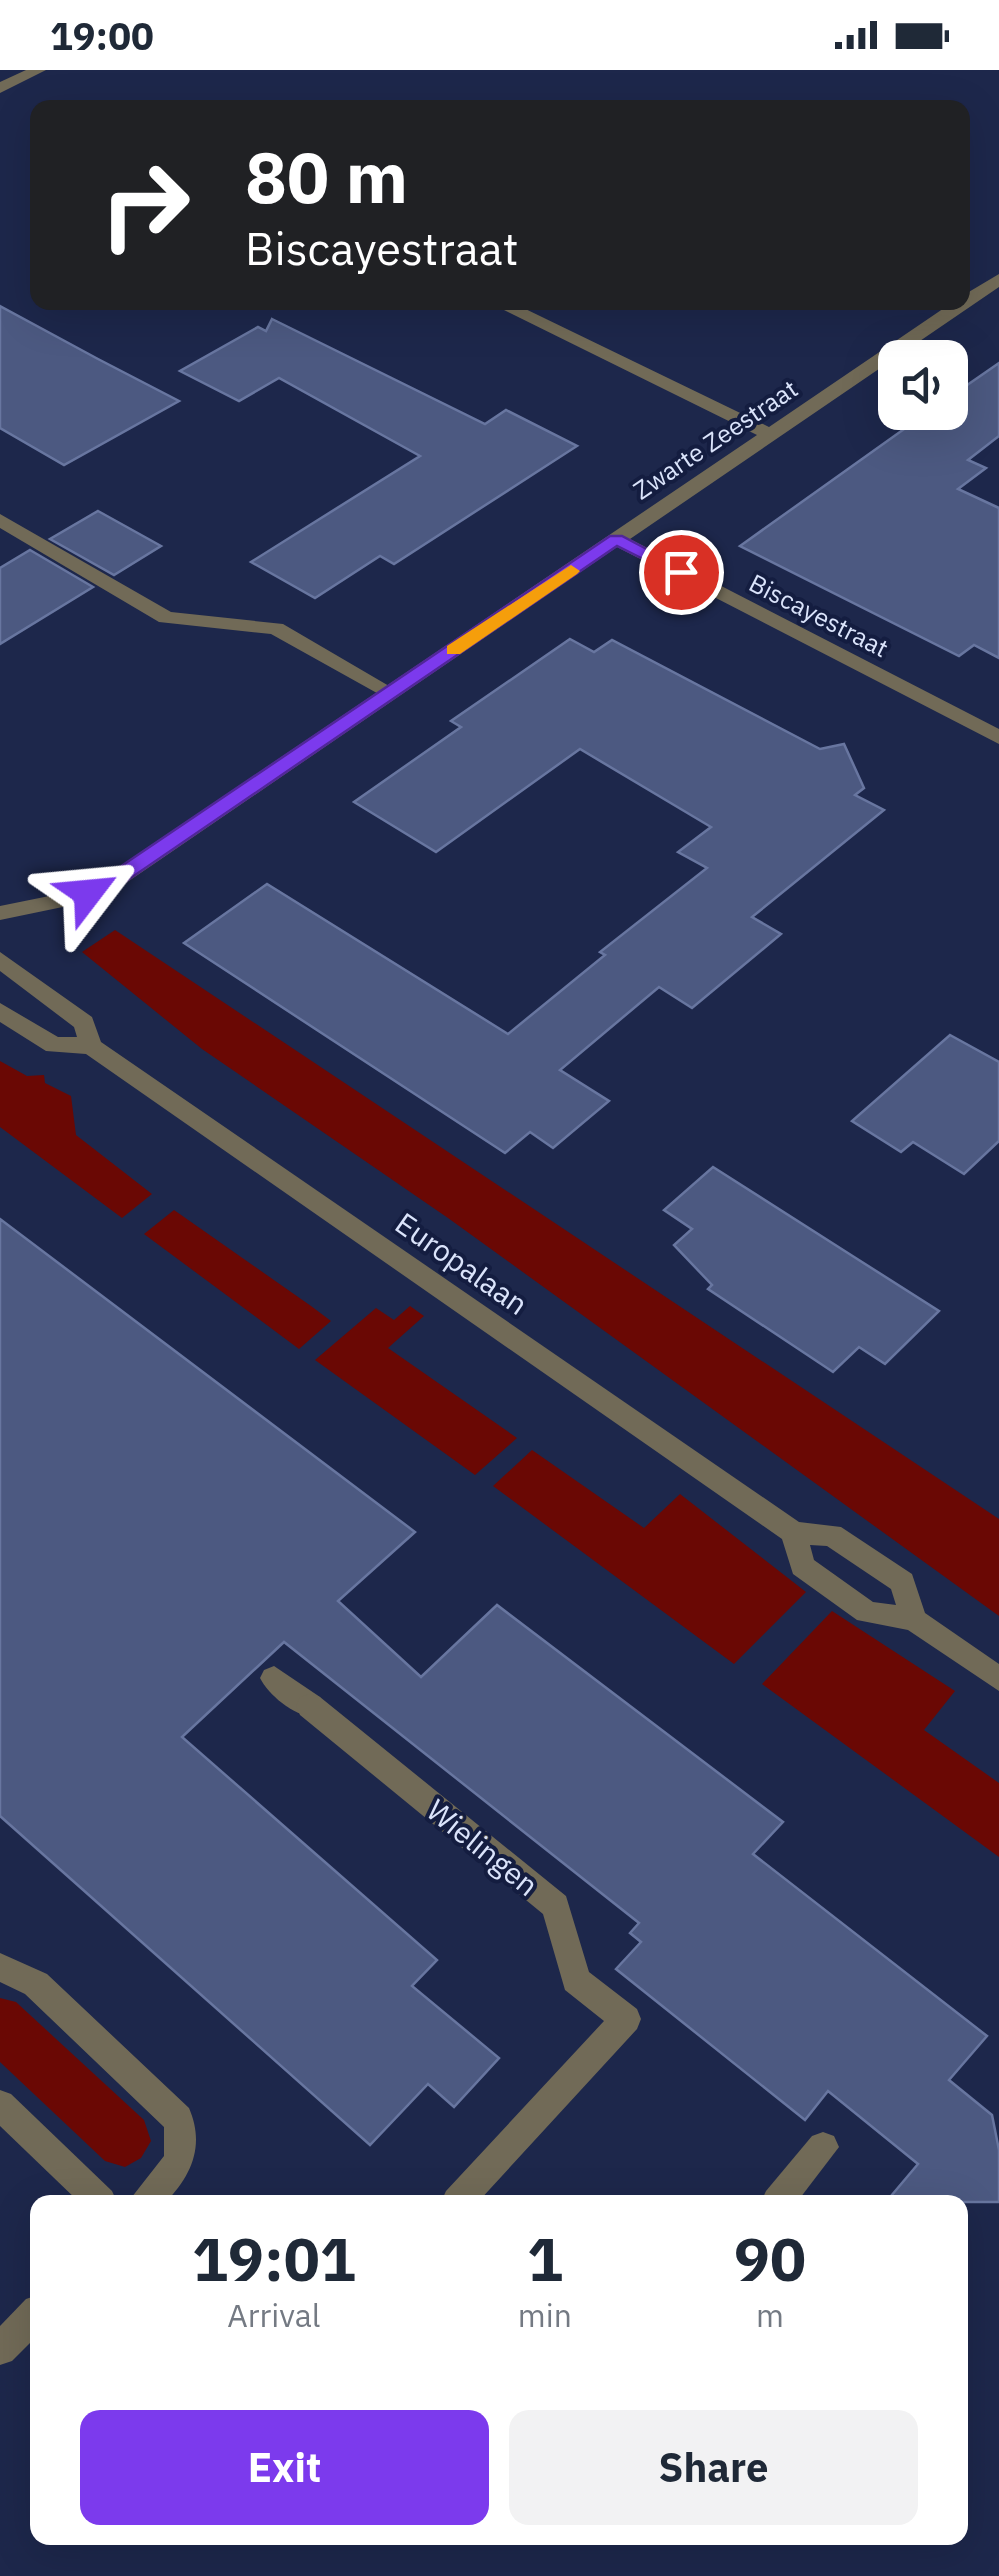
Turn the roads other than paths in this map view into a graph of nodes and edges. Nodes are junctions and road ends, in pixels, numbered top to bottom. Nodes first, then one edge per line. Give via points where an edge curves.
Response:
1 (38, 70) edge
2 (0, 88) edge
3 (994, 287) edge
4 (970, 303) edge
5 (513, 310) edge
6 (959, 310) edge
7 (770, 434) junction
8 (0, 520) edge
9 (616, 539) junction
10 (391, 693) junction
11 (999, 737) edge
12 (0, 914) edge
13 (0, 960) edge
14 (0, 1011) edge
15 (91, 1046) junction
16 (794, 1533) junction
17 (914, 1620) junction
18 (274, 1678) dead end
19 (999, 1679) edge
20 (0, 1967) edge
21 (0, 2105) edge
22 (824, 2148) dead end
23 (95, 2195) edge
24 (151, 2195) edge
25 (475, 2195) edge
26 (784, 2195) edge
27 (30, 2322) edge
28 (0, 2349) edge

1 - 2 street
3 - 4 street, Zwarte Zeestraat
5 - 7 street
6 - 7 street, Zwarte Zeestraat
7 - 9 street, Zwarte Zeestraat
8 - 10 street via 166,618 276,628
9 - 10 street, Zwarte Zeestraat
9 - 11 street, Biscayestraat
10 - 12 street, Zwarte Zeestraat via 118,878 74,898
13 - 15 street, Europalaan via 84,1023
14 - 15 street, Europalaan via 54,1046
15 - 16 street, Europalaan
16 - 17 street, Europalaan via 802,1566 867,1612
16 - 17 street, Europalaan via 832,1535 902,1582
17 - 19 street, Europalaan
18 - 25 street, Wielingen via 556,1906 576,1980 626,2019
20 - 24 street via 36,1984 178,2119 184,2152
21 - 23 street
22 - 26 street
27 - 28 street

